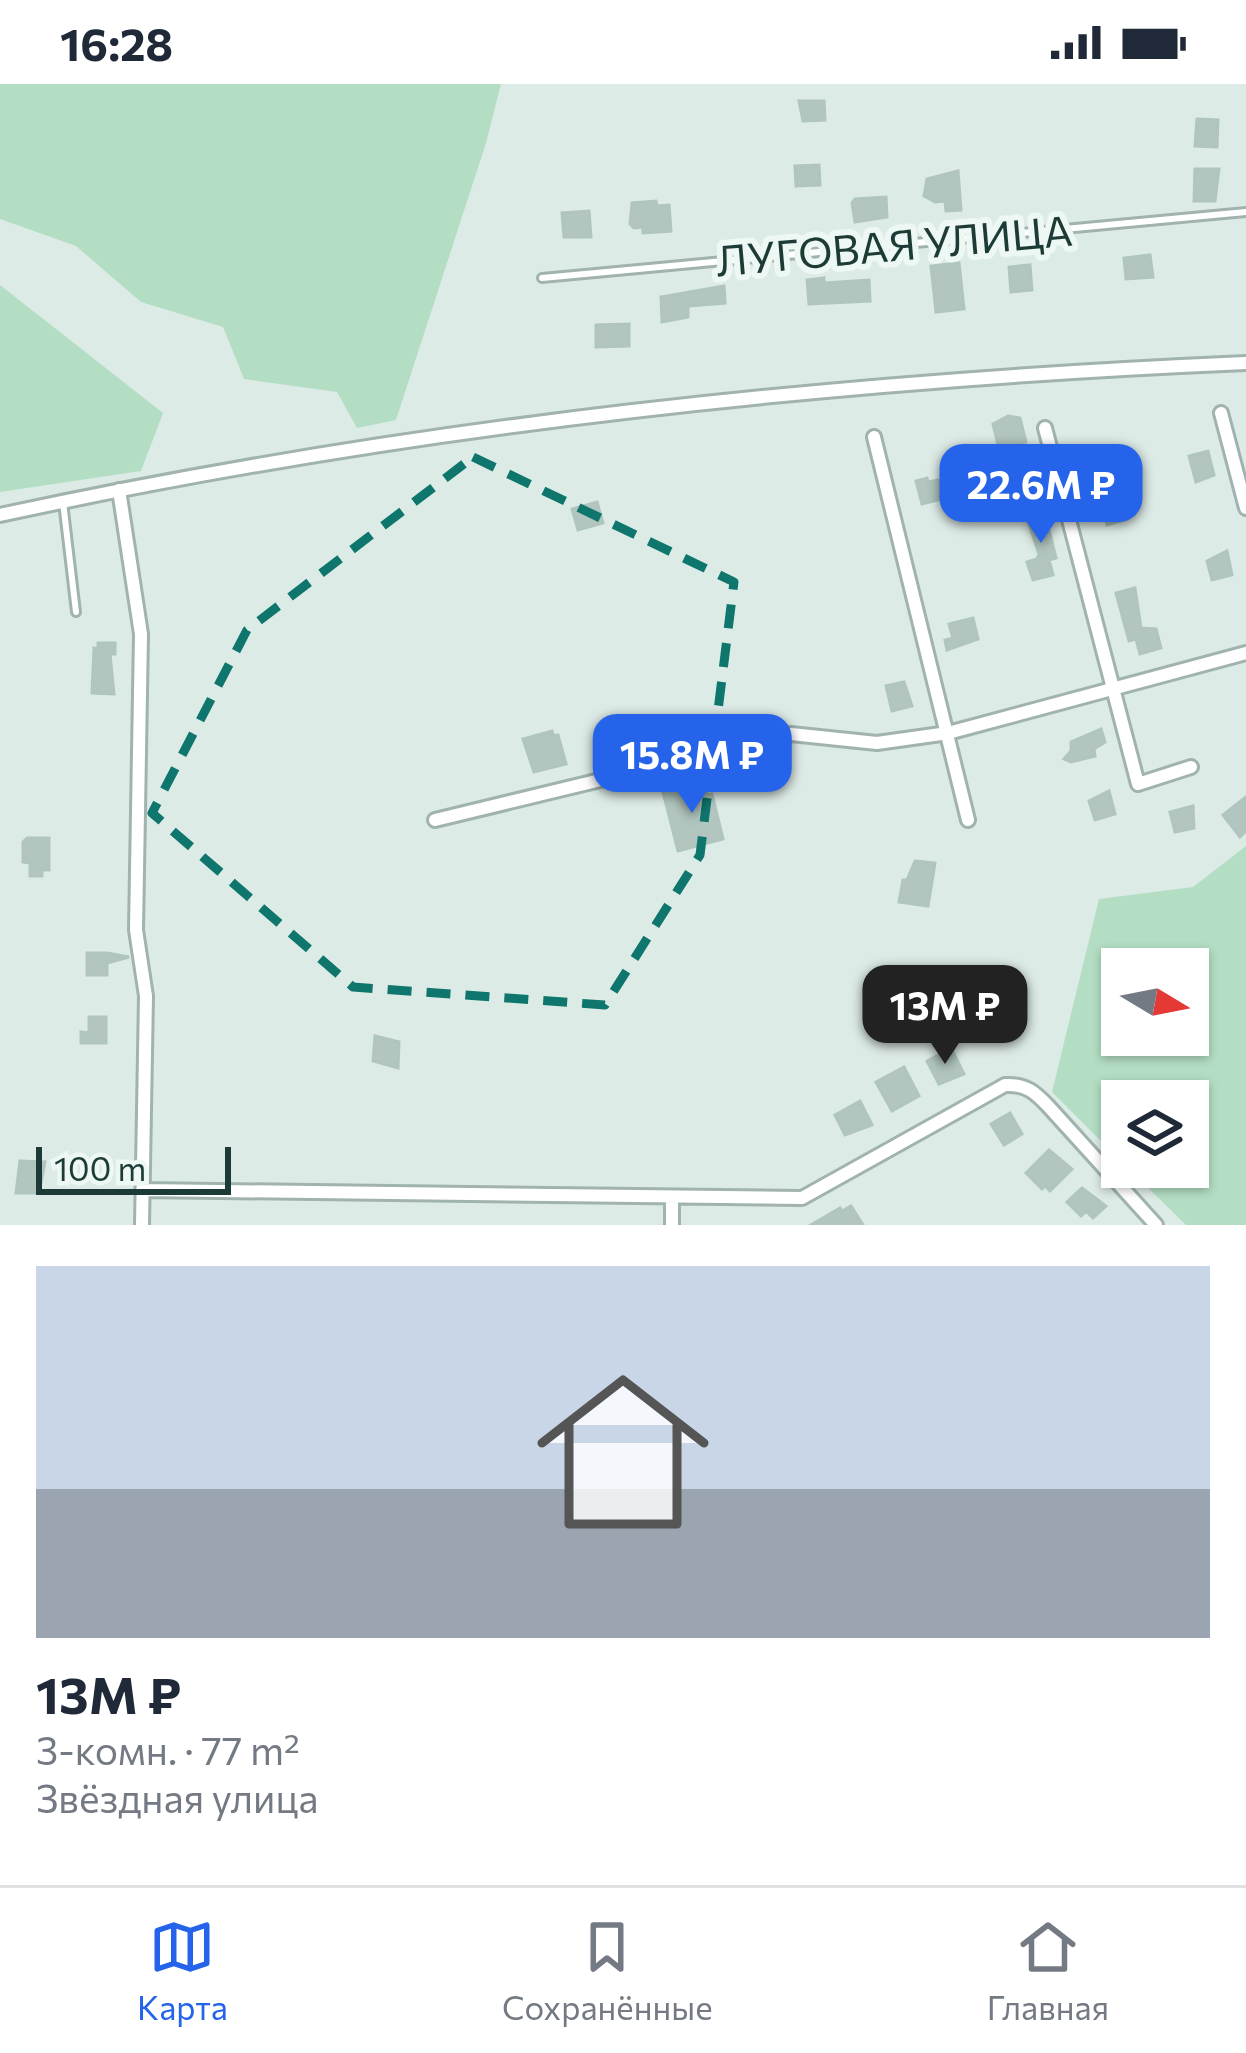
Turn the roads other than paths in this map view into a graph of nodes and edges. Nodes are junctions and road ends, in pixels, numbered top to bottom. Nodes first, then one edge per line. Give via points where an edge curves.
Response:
1 (1246, 212) edge
2 (542, 278) dead end
3 (1246, 363) edge
4 (1221, 413) dead end
5 (1045, 428) dead end
6 (874, 437) dead end
7 (119, 490) junction
8 (63, 501) junction
9 (1246, 508) edge
10 (0, 515) edge
11 (76, 612) dead end
12 (1246, 653) edge
13 (1111, 687) junction
14 (948, 733) junction
15 (1190, 767) dead end
16 (434, 820) dead end
17 (968, 820) dead end
18 (142, 1190) junction
19 (673, 1198) junction
20 (142, 1225) edge
21 (672, 1225) edge
22 (1156, 1225) edge

1 - 2 lane, ЛУГОВАЯ УЛИЦА
3 - 7 street via 1012,373 468,429
4 - 9 street
5 - 13 street
6 - 14 street
7 - 8 street
7 - 18 street via 141,634
8 - 10 street
8 - 11 lane
12 - 13 street
13 - 14 street
13 - 15 street via 1138,784
14 - 16 street via 877,742 791,734
14 - 17 street
18 - 19 street
18 - 20 street
19 - 21 street
19 - 22 street via 802,1198 1005,1085 1021,1085

